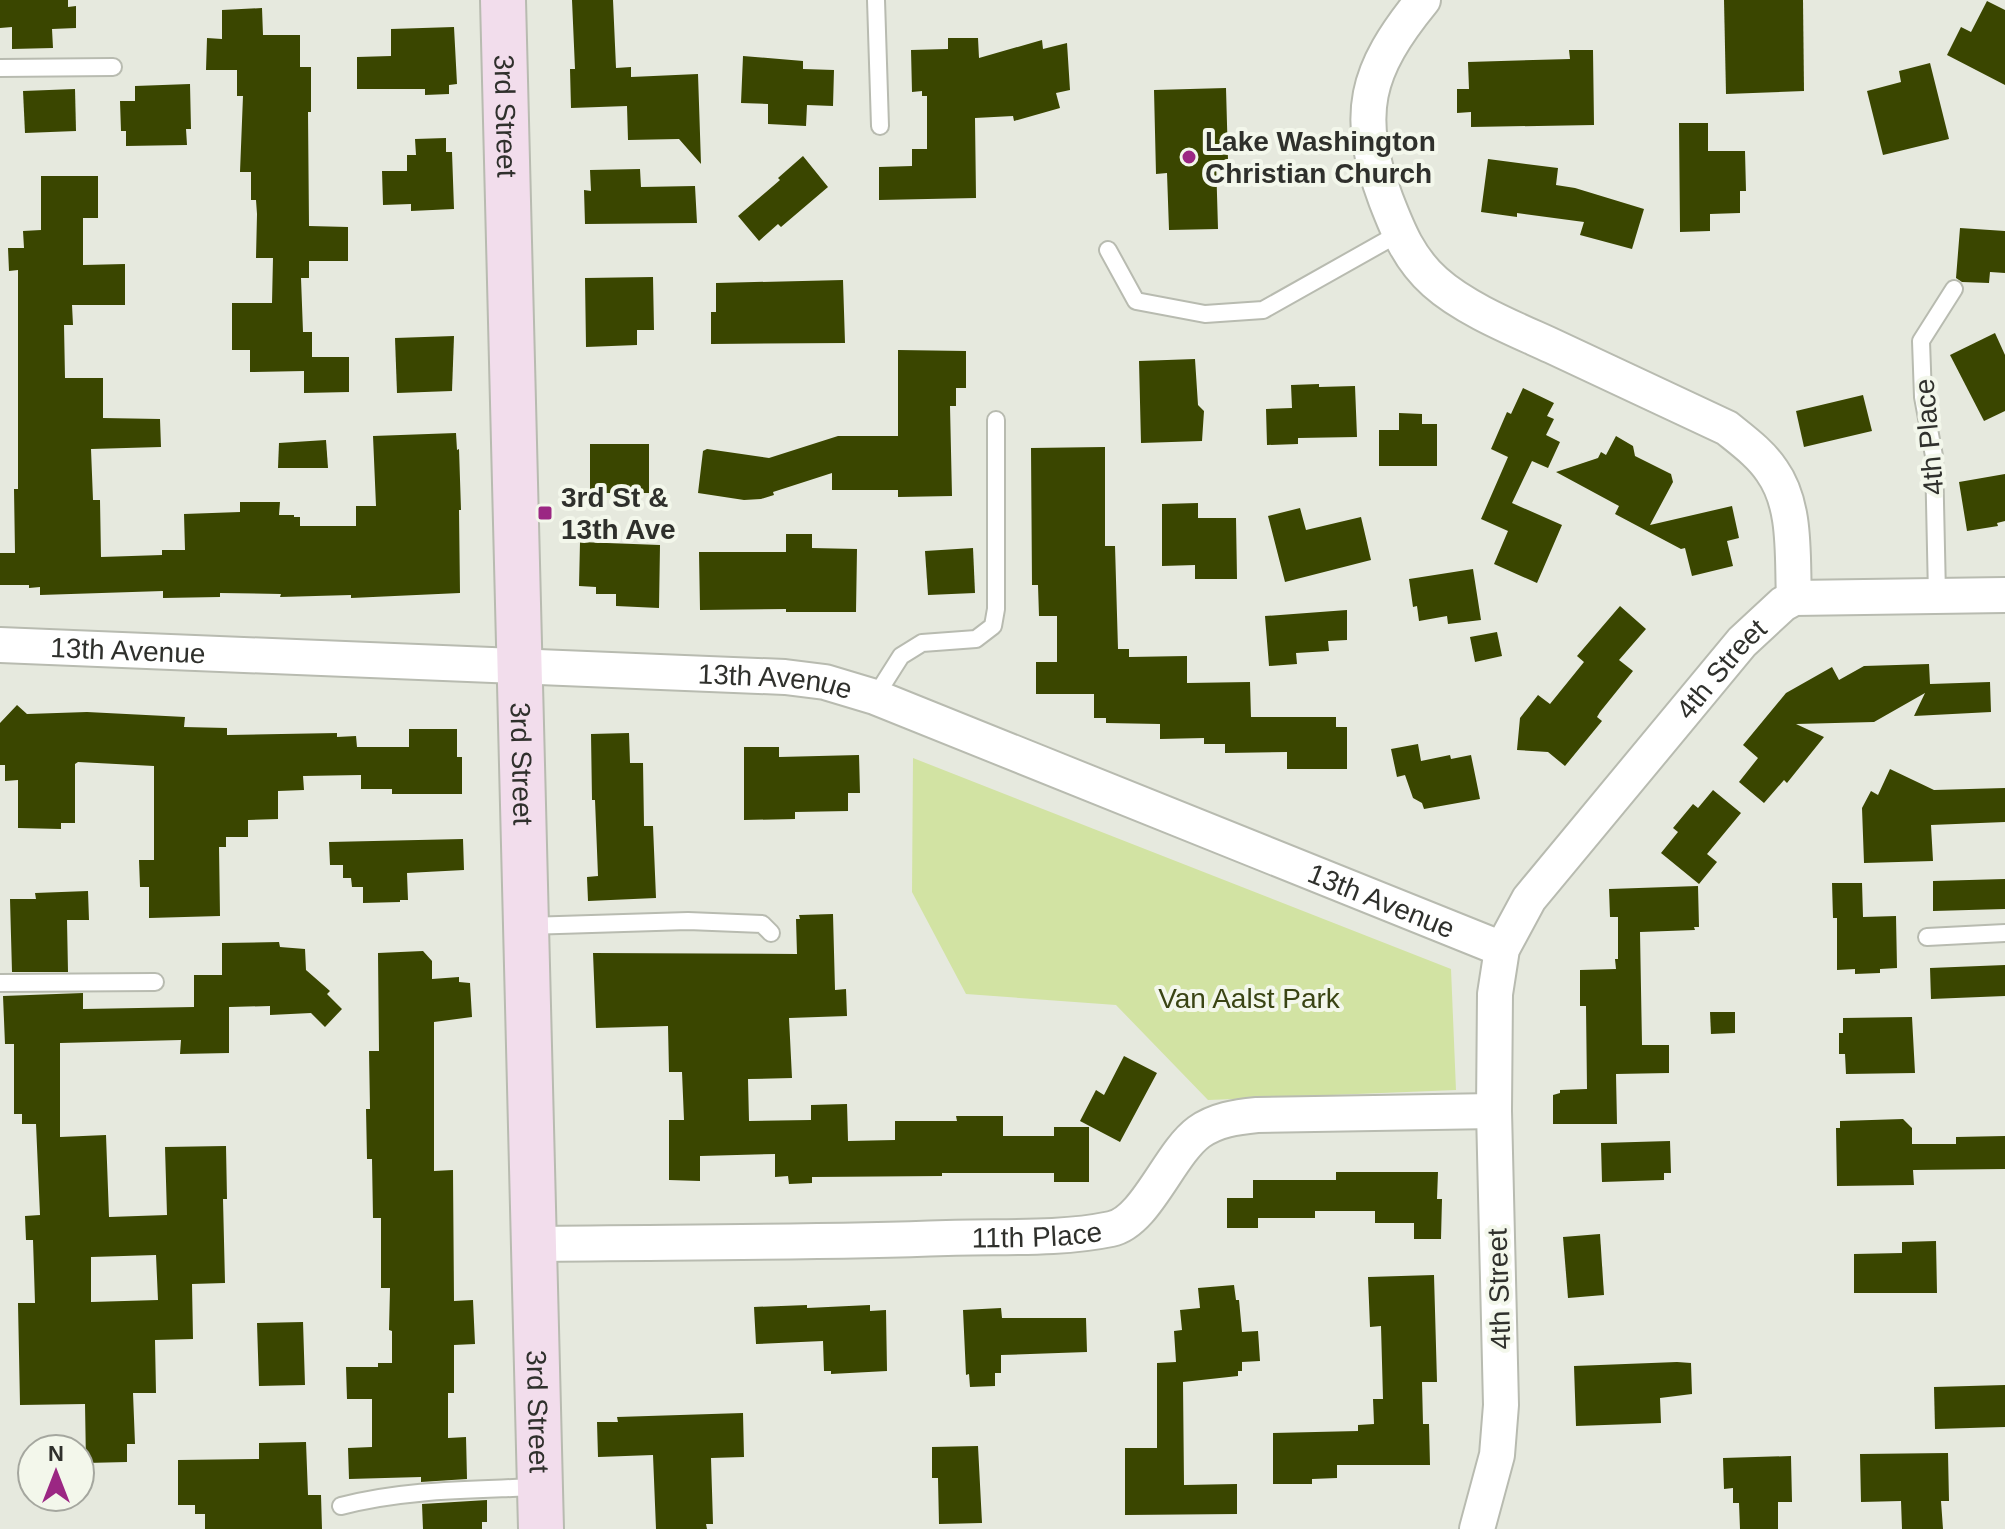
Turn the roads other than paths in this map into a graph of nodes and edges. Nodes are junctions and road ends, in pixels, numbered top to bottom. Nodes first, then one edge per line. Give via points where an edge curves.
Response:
1 (503, 0) edge
2 (876, 0) edge
3 (1423, 0) edge
4 (113, 67) dead end
5 (0, 68) edge
6 (880, 126) dead end
7 (1398, 234) junction
8 (1108, 250) dead end
9 (1954, 289) dead end
10 (996, 420) dead end
11 (1937, 595) junction
12 (2005, 595) edge
13 (1794, 598) junction
14 (0, 645) edge
15 (519, 666) junction
16 (875, 697) junction
17 (525, 926) junction
18 (771, 933) dead end
19 (2005, 933) edge
20 (1927, 937) dead end
21 (1502, 949) junction
22 (155, 982) dead end
23 (0, 983) edge
24 (1494, 1111) junction
25 (533, 1244) junction
26 (341, 1506) dead end
27 (540, 1508) edge
28 (1477, 1529) edge

1 - 15 street, 3rd Street
2 - 6 lane
3 - 7 street via 1387,46 1367,126 1372,162
4 - 5 lane
7 - 8 lane via 1263,310 1205,314 1136,301
7 - 13 street via 1435,283 1488,316 1727,428 1756,452 1774,473 1791,516
9 - 11 lane, 4th Place via 1921,341 1923,397 1934,456
10 - 16 lane via 993,626 976,639 922,643 901,656
11 - 12 street
11 - 13 street
13 - 21 street, 4th Street via 1731,655 1529,899
14 - 15 street, 13th Avenue
15 - 16 street, 13th Avenue via 785,677
15 - 17 street, 3rd Street
16 - 21 street, 13th Avenue
17 - 18 lane via 688,921 762,924
17 - 25 street, 3rd Street
19 - 20 lane
21 - 24 street, 4th Street via 1495,994
22 - 23 lane
24 - 25 street, 11th Place via 1225,1119 1199,1132 1136,1213 1115,1229 905,1240
24 - 28 street, 4th Street via 1501,1405 1497,1455
25 - 27 street, 3rd Street
26 - 27 lane via 445,1490

